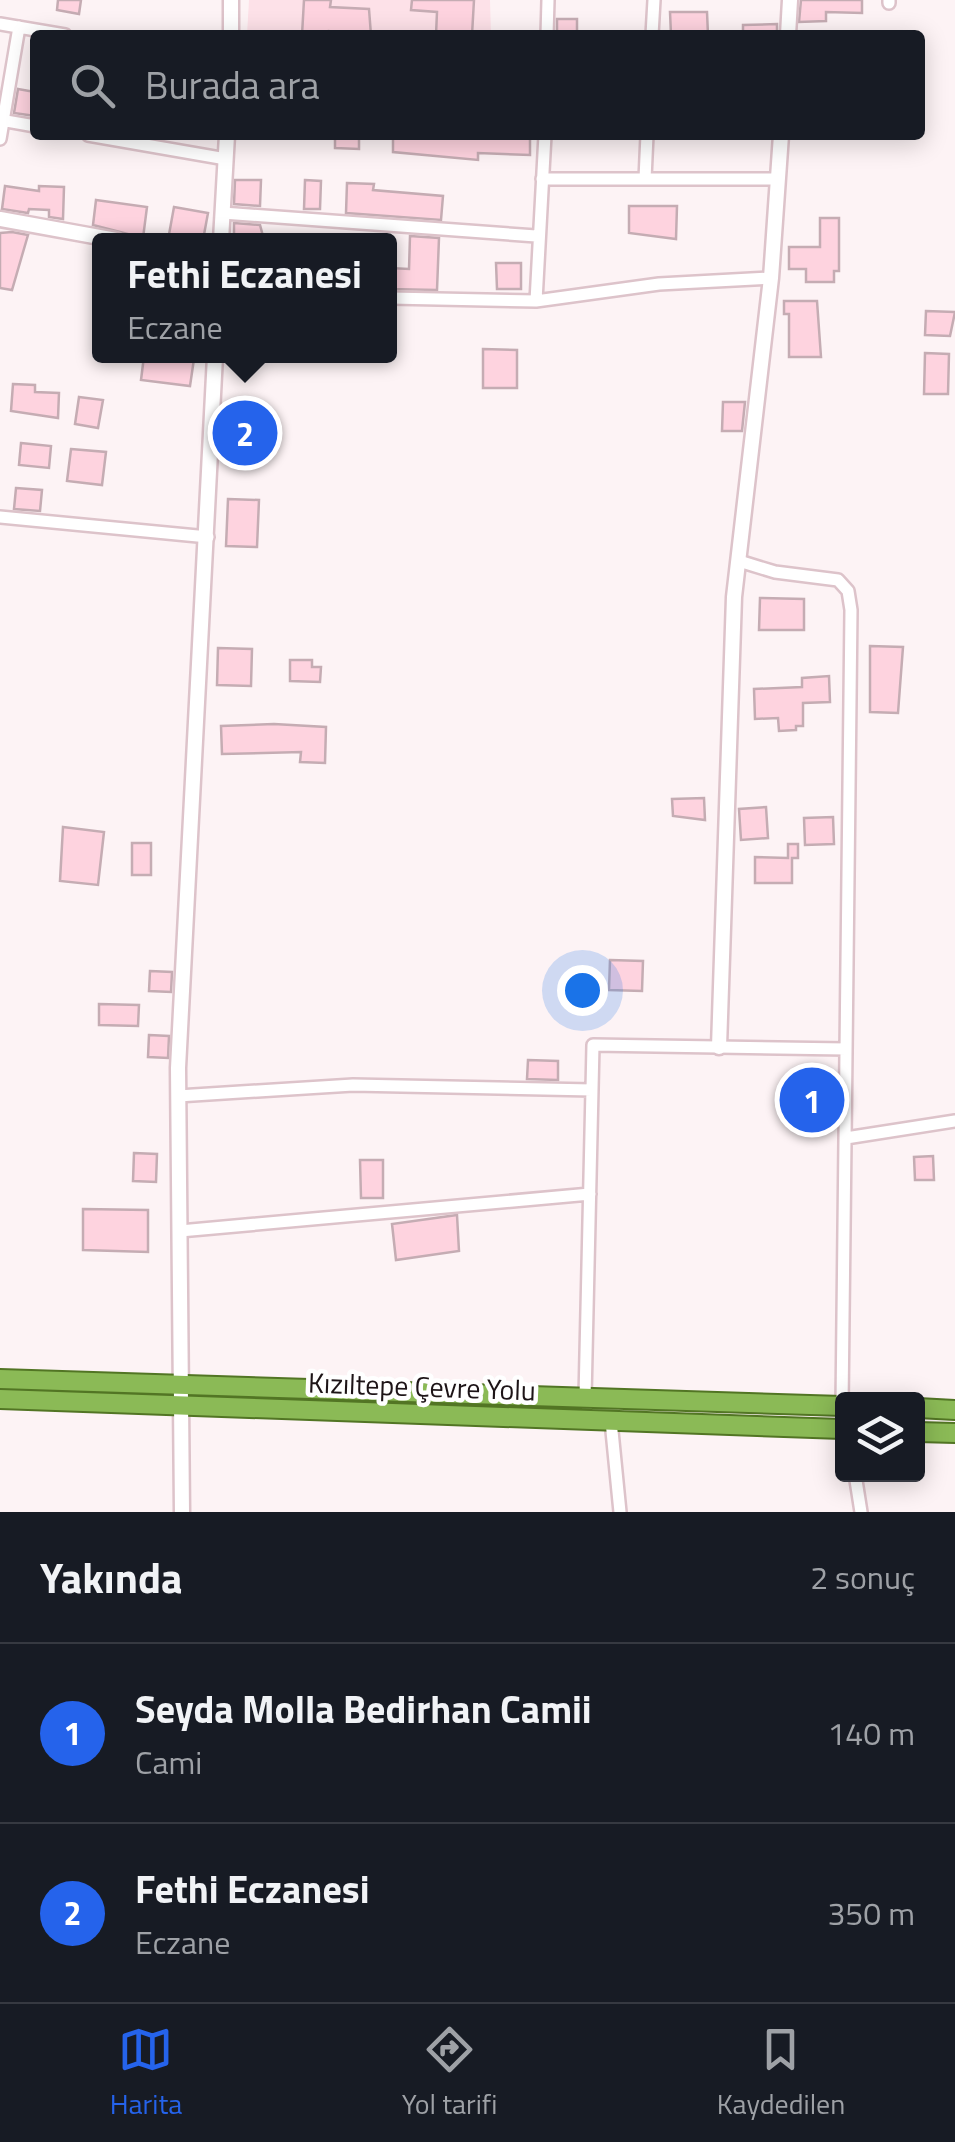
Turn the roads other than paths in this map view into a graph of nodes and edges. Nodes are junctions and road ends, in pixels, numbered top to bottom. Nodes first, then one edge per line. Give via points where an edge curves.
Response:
1 (231, 0) edge
2 (548, 0) edge
3 (654, 0) edge
4 (790, 0) edge
5 (0, 24) edge
6 (19, 27) junction
7 (37, 30) edge
8 (230, 30) edge
9 (548, 30) edge
10 (652, 30) edge
11 (788, 30) edge
12 (2, 120) edge
13 (30, 125) edge
14 (0, 138) edge
15 (118, 140) edge
16 (227, 140) edge
17 (544, 140) edge
18 (648, 140) edge
19 (780, 140) edge
20 (226, 158) junction
21 (542, 179) junction
22 (646, 179) junction
23 (777, 179) junction
24 (223, 213) junction
25 (0, 219) edge
26 (221, 233) edge
27 (92, 236) edge
28 (536, 236) junction
29 (771, 278) junction
30 (397, 298) edge
31 (536, 301) junction
32 (216, 363) edge
33 (0, 518) edge
34 (208, 538) junction
35 (738, 561) junction
36 (719, 1047) junction
37 (846, 1049) junction
38 (592, 1090) junction
39 (178, 1096) junction
40 (955, 1121) edge
41 (846, 1138) junction
42 (590, 1194) junction
43 (180, 1231) junction
44 (0, 1379) edge
45 (180, 1385) junction
46 (842, 1392) edge
47 (584, 1398) junction
48 (0, 1399) edge
49 (181, 1406) junction
50 (835, 1406) edge
51 (925, 1408) edge
52 (955, 1410) edge
53 (612, 1421) junction
54 (835, 1429) edge
55 (925, 1432) edge
56 (955, 1433) edge
57 (856, 1482) edge
58 (182, 1512) edge
59 (620, 1512) edge
60 (861, 1512) edge

1 - 8 street
2 - 9 street
3 - 10 street
4 - 11 street
5 - 6 street
6 - 7 street
6 - 12 street
12 - 13 street
12 - 14 street
15 - 20 street
16 - 20 street
17 - 21 street
18 - 22 street
19 - 23 street
20 - 24 street
21 - 22 street
21 - 28 street
22 - 23 street
23 - 29 street
24 - 26 street
24 - 28 street
25 - 27 street
28 - 31 street
29 - 31 street
29 - 35 street
30 - 31 street
32 - 34 street
33 - 34 street
34 - 39 street
35 - 36 street
35 - 37 street via 838,580 848,591
36 - 37 street
36 - 38 street via 594,1045
37 - 41 street
38 - 39 street via 353,1085
38 - 42 street
39 - 43 street
40 - 41 street
41 - 46 street
42 - 43 street
42 - 47 street
43 - 45 street
44 - 45 highway, Kızıltepe Çevre Yolu
45 - 47 highway, Kızıltepe Çevre Yolu
45 - 49 street
47 - 50 highway, Kızıltepe Çevre Yolu
48 - 49 highway, Kızıltepe Çevre Yolu
49 - 53 highway, Kızıltepe Çevre Yolu
49 - 58 street
51 - 52 highway
53 - 54 highway, Kızıltepe Çevre Yolu
53 - 59 street
55 - 56 highway
57 - 60 street

